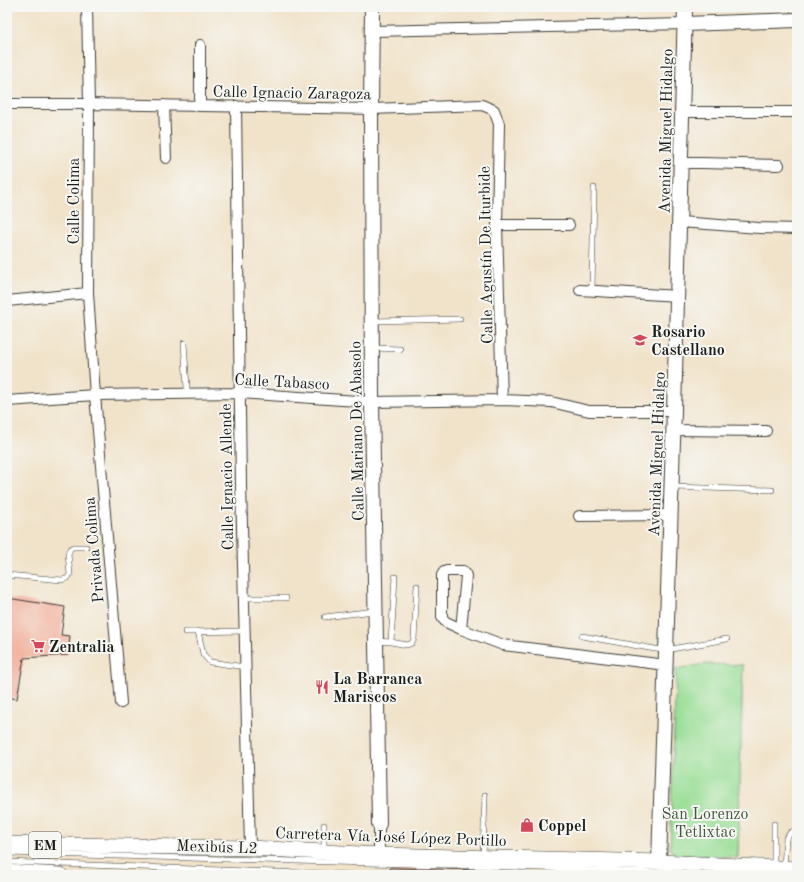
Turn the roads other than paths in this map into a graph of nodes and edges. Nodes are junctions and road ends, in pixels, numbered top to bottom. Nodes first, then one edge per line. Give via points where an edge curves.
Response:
1 (87, 7) edge
2 (372, 7) edge
3 (685, 7) edge
4 (797, 20) edge
5 (684, 24) junction
6 (372, 31) junction
7 (200, 45) dead end
8 (7, 104) edge
9 (89, 104) junction
10 (164, 105) junction
11 (200, 105) junction
12 (236, 106) junction
13 (372, 109) junction
14 (494, 110) joint
15 (682, 112) junction
16 (797, 112) edge
17 (166, 158) dead end
18 (681, 164) junction
19 (779, 165) dead end
20 (594, 188) dead end
21 (680, 222) junction
22 (497, 225) junction
23 (568, 225) dead end
24 (797, 229) edge
25 (580, 290) dead end
26 (592, 290) junction
27 (88, 293) junction
28 (678, 296) junction
29 (7, 301) edge
30 (460, 319) dead end
31 (372, 321) junction
32 (184, 343) dead end
33 (372, 348) junction
34 (400, 349) dead end
35 (240, 393) junction
36 (186, 394) junction
37 (95, 395) junction
38 (502, 400) junction
39 (7, 401) edge
40 (372, 402) junction
41 (674, 411) junction
42 (674, 430) junction
43 (766, 431) dead end
44 (672, 487) junction
45 (772, 490) dead end
46 (579, 516) dead end
47 (671, 516) junction
48 (86, 547) dead end
49 (7, 575) edge
50 (395, 577) dead end
51 (417, 586) dead end
52 (244, 598) junction
53 (286, 598) dead end
54 (375, 611) junction
55 (326, 617) dead end
56 (461, 629) junction
57 (198, 631) junction
58 (244, 631) junction
59 (185, 632) dead end
60 (582, 636) dead end
61 (727, 639) dead end
62 (376, 640) junction
63 (391, 642) junction
64 (666, 650) junction
65 (666, 665) junction
66 (245, 667) junction
67 (121, 703) dead end
68 (485, 795) dead end
69 (379, 824) joint
70 (774, 824) dead end
71 (324, 825) dead end
72 (797, 831) edge
73 (7, 837) edge
74 (7, 844) edge
75 (82, 845) junction
76 (250, 848) junction
77 (324, 852) junction
78 (7, 853) edge
79 (379, 856) junction
80 (483, 858) junction
81 (7, 862) edge
82 (659, 862) junction
83 (785, 868) edge
84 (7, 872) edge
85 (60, 875) edge
86 (355, 875) edge
87 (713, 875) edge

1 - 9 street, Calle Colima
2 - 6 street, Calle Mariano De Abasolo
3 - 5 street, Avenida Miguel Hidalgo
4 - 5 street
5 - 6 street
5 - 15 street, Avenida Miguel Hidalgo
6 - 13 street, Calle Mariano De Abasolo
7 - 11 street
8 - 9 street, Calle Ignacio Zaragoza
9 - 10 street, Calle Ignacio Zaragoza
9 - 27 street, Calle Colima
10 - 11 street, Calle Ignacio Zaragoza
10 - 17 street
11 - 12 street, Calle Ignacio Zaragoza
12 - 13 street, Calle Ignacio Zaragoza
12 - 35 street, Calle Ignacio Allende
13 - 14 street, Calle Ignacio Zaragoza via 482,105
13 - 31 street, Calle Mariano De Abasolo
14 - 22 street, Calle Agustín De Iturbide via 499,124
15 - 16 street
15 - 18 street, Avenida Miguel Hidalgo
18 - 19 street
18 - 21 street, Avenida Miguel Hidalgo
20 - 26 lane
21 - 24 street
21 - 28 street, Avenida Miguel Hidalgo
22 - 23 street
22 - 38 street, Calle Agustín De Iturbide
25 - 26 street
26 - 28 street
27 - 29 street
27 - 37 street, Calle Colima
28 - 41 street, Avenida Miguel Hidalgo
30 - 31 lane
31 - 33 street, Calle Mariano De Abasolo
32 - 36 lane
33 - 34 lane
33 - 40 street, Calle Mariano De Abasolo
35 - 36 street, Calle Tabasco
35 - 40 street, Calle Tabasco
35 - 52 street, Calle Ignacio Allende
36 - 37 street, Calle Tabasco
37 - 39 street, Calle Tabasco
37 - 67 street, Privada Colima
38 - 40 street, Calle Tabasco
38 - 41 street, Calle Tabasco via 551,402 589,411
40 - 54 street, Calle Mariano De Abasolo
41 - 42 street, Avenida Miguel Hidalgo
42 - 43 street
42 - 44 street, Avenida Miguel Hidalgo
44 - 45 lane
44 - 47 street, Avenida Miguel Hidalgo
46 - 47 street
47 - 64 street, Avenida Miguel Hidalgo
48 - 49 lane via 70,549 68,578 62,580
50 - 63 lane
51 - 63 lane via 414,639 407,645
52 - 53 lane
52 - 58 street, Calle Ignacio Allende
54 - 55 lane
54 - 62 street, Calle Mariano De Abasolo
56 - 56 street via 466,576 463,571 447,571 442,574 442,617 446,622
56 - 65 street via 503,645
57 - 58 lane
57 - 59 lane
57 - 66 lane via 203,654 210,662
58 - 66 street, Calle Ignacio Allende
60 - 64 lane
61 - 64 lane
62 - 63 lane
62 - 69 street, Calle Mariano De Abasolo
64 - 65 street, Avenida Miguel Hidalgo
65 - 82 street, Avenida Miguel Hidalgo
66 - 76 street, Calle Ignacio Allende
68 - 80 lane
69 - 79 street, Calle Mariano De Abasolo
70 - 83 lane
71 - 77 lane
72 - 83 lane via 791,832 786,838
73 - 75 street
74 - 75 main road, Carretera Vía José López Portillo / EM
75 - 76 main road, Carretera Vía José López Portillo / EM
76 - 77 main road, Carretera Vía José López Portillo / EM
77 - 79 main road, Carretera Vía José López Portillo / EM
78 - 87 lane, Mexibús L2
79 - 80 main road, Carretera Vía José López Portillo / EM
80 - 82 main road, Carretera Vía José López Portillo / EM
81 - 86 lane, Mexibús L2
82 - 83 main road, Carretera Vía José López Portillo / EM
84 - 85 main road, EM

